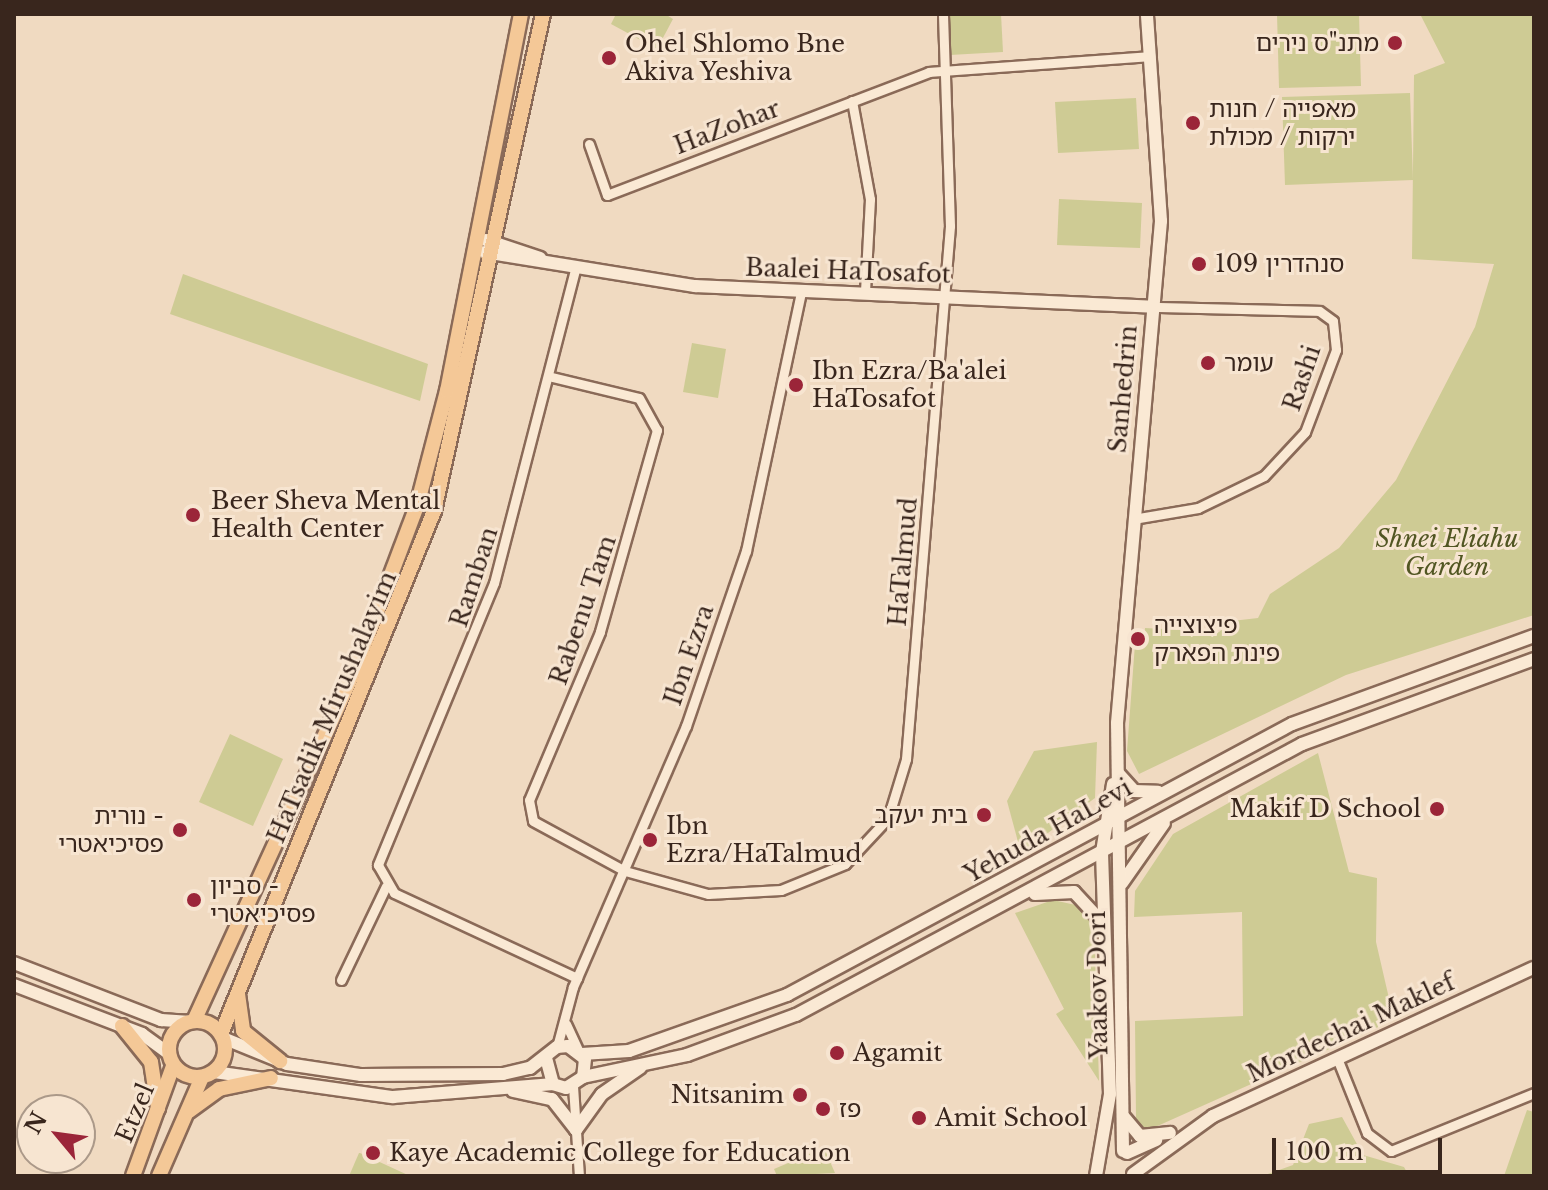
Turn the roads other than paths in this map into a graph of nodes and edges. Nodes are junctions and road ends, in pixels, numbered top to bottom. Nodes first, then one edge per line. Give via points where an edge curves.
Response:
1 (521, 14) edge
2 (543, 14) edge
3 (943, 14) edge
4 (1147, 14) edge
5 (1150, 56) junction
6 (946, 68) junction
7 (852, 101) junction
8 (589, 144) dead end
9 (477, 244) junction
10 (497, 248) junction
11 (576, 266) junction
12 (801, 292) junction
13 (865, 292) junction
14 (945, 297) junction
15 (1153, 307) junction
16 (552, 377) junction
17 (1133, 519) junction
18 (1534, 636) edge
19 (1534, 659) edge
20 (1116, 769) junction
21 (1169, 790) junction
22 (1178, 810) junction
23 (1118, 818) junction
24 (1104, 825) junction
25 (1118, 844) junction
26 (1102, 852) junction
27 (625, 871) junction
28 (386, 886) junction
29 (1020, 897) junction
30 (1119, 902) junction
31 (1106, 932) junction
32 (14, 963) edge
33 (1534, 968) edge
34 (240, 974) junction
35 (577, 978) junction
36 (341, 980) dead end
37 (14, 985) edge
38 (565, 1016) junction
39 (190, 1022) junction
40 (122, 1026) junction
41 (222, 1036) junction
42 (557, 1047) junction
43 (580, 1052) junction
44 (546, 1057) junction
45 (1337, 1058) junction
46 (171, 1059) junction
47 (280, 1061) junction
48 (647, 1064) junction
49 (208, 1075) junction
50 (271, 1078) junction
51 (578, 1082) junction
52 (553, 1084) junction
53 (490, 1090) junction
54 (1534, 1093) edge
55 (1121, 1110) junction
56 (186, 1114) junction
57 (157, 1121) junction
58 (576, 1130) junction
59 (1186, 1130) junction
60 (1170, 1133) junction
61 (1125, 1152) junction
62 (1097, 1166) edge
63 (1133, 1175) edge
64 (133, 1176) edge
65 (159, 1176) edge
66 (579, 1176) edge
67 (1083, 1176) edge

1 - 9 main road, HaTsadik Mirushalayim
2 - 10 main road, HaTsadik Mirushalayim
3 - 6 street, HaTalmud
4 - 5 main road, Sanhedrin
5 - 6 street, HaZohar
5 - 15 main road, Sanhedrin via 1161,181
6 - 7 street, HaZohar
6 - 14 street, HaTalmud via 952,166
7 - 8 street, HaZohar via 607,195
7 - 13 street via 869,183
9 - 10 main road, Baalei HaTosafot
9 - 39 main road, HaTsadik Mirushalayim via 432,451 390,583
10 - 11 main road, Baalei HaTosafot
10 - 34 main road, HaTsadik Mirushalayim via 450,455 412,575
11 - 12 main road, Baalei HaTosafot via 695,286
11 - 16 street, Ramban
12 - 13 main road, Baalei HaTosafot
12 - 27 street, Ibn Ezra via 746,551
13 - 14 main road, Baalei HaTosafot
14 - 15 main road, Baalei HaTosafot
14 - 27 street, HaTalmud via 906,759 888,818 845,864 781,890 708,894
15 - 17 main road, Sanhedrin
15 - 17 street, Rashi via 1319,311 1333,321 1336,350 1316,409 1279,463 1198,508
16 - 27 street, Rabenu Tam via 639,398 657,430 600,632 529,800 533,821 550,834
16 - 28 street, Ramban via 471,650 380,856
17 - 20 main road, Sanhedrin
18 - 21 main road, Yehuda HaLevi via 1335,704
19 - 22 main road, Yehuda HaLevi via 1344,725
20 - 21 main road via 1134,791
20 - 23 main road, Sanhedrin
20 - 24 main road, Sanhedrin
21 - 23 main road, Yehuda HaLevi
22 - 25 main road, Yehuda HaLevi
22 - 30 main road via 1134,858
23 - 24 main road, Yehuda HaLevi
23 - 25 main road, Yaakov Dori
24 - 26 main road, Yaakov Dori
24 - 43 main road, Yehuda HaLevi via 787,995 629,1051
25 - 26 main road, Yehuda HaLevi
25 - 30 main road, Yaakov Dori
26 - 29 main road, Yehuda HaLevi
26 - 31 main road, Yaakov Dori
27 - 35 street, Ibn Ezra
28 - 35 street
28 - 36 street, Ramban
29 - 31 main road via 1074,892 1095,908
29 - 48 main road, Yehuda HaLevi via 796,1015
30 - 55 main road, Yaakov Dori
31 - 62 main road, Yaakov Dori via 1110,1094
32 - 39 main road via 161,1020
33 - 45 main road, Mordechai Maklef
34 - 41 main road, HaTsadik Mirushalayim
34 - 47 main road via 237,1021 249,1040
35 - 38 street, Ibn Ezra
37 - 40 main road
38 - 42 street, Ibn Ezra
38 - 43 street
39 - 41 main road
39 - 46 main road via 170,1038
40 - 46 main road
40 - 57 main road via 151,1062
41 - 47 main road
41 - 49 main road via 223,1060
42 - 43 main road, Yehuda HaLevi
42 - 44 main road
43 - 51 main road
44 - 47 main road via 503,1074 421,1076
44 - 52 main road
45 - 54 street via 1367,1133 1391,1151
45 - 59 main road, Mordechai Maklef
46 - 49 main road
46 - 57 main road, Etzel
48 - 51 main road, Yehuda HaLevi
48 - 58 main road via 602,1094
49 - 50 main road
49 - 56 main road, Etzel
50 - 53 main road via 393,1097
50 - 56 main road via 219,1089
51 - 52 main road, Yehuda HaLevi
51 - 58 street
52 - 53 main road
53 - 58 main road via 552,1099
55 - 60 main road via 1140,1136
55 - 61 main road, Yaakov Dori
56 - 65 main road, Etzel
57 - 64 main road, Etzel
58 - 66 street
59 - 60 street, Mordechai Maklef
59 - 63 main road, Mordechai Maklef
60 - 61 main road, Mordechai Maklef
61 - 62 main road, Mordechai Maklef
61 - 63 main road, Yaakov Dori
62 - 67 main road

